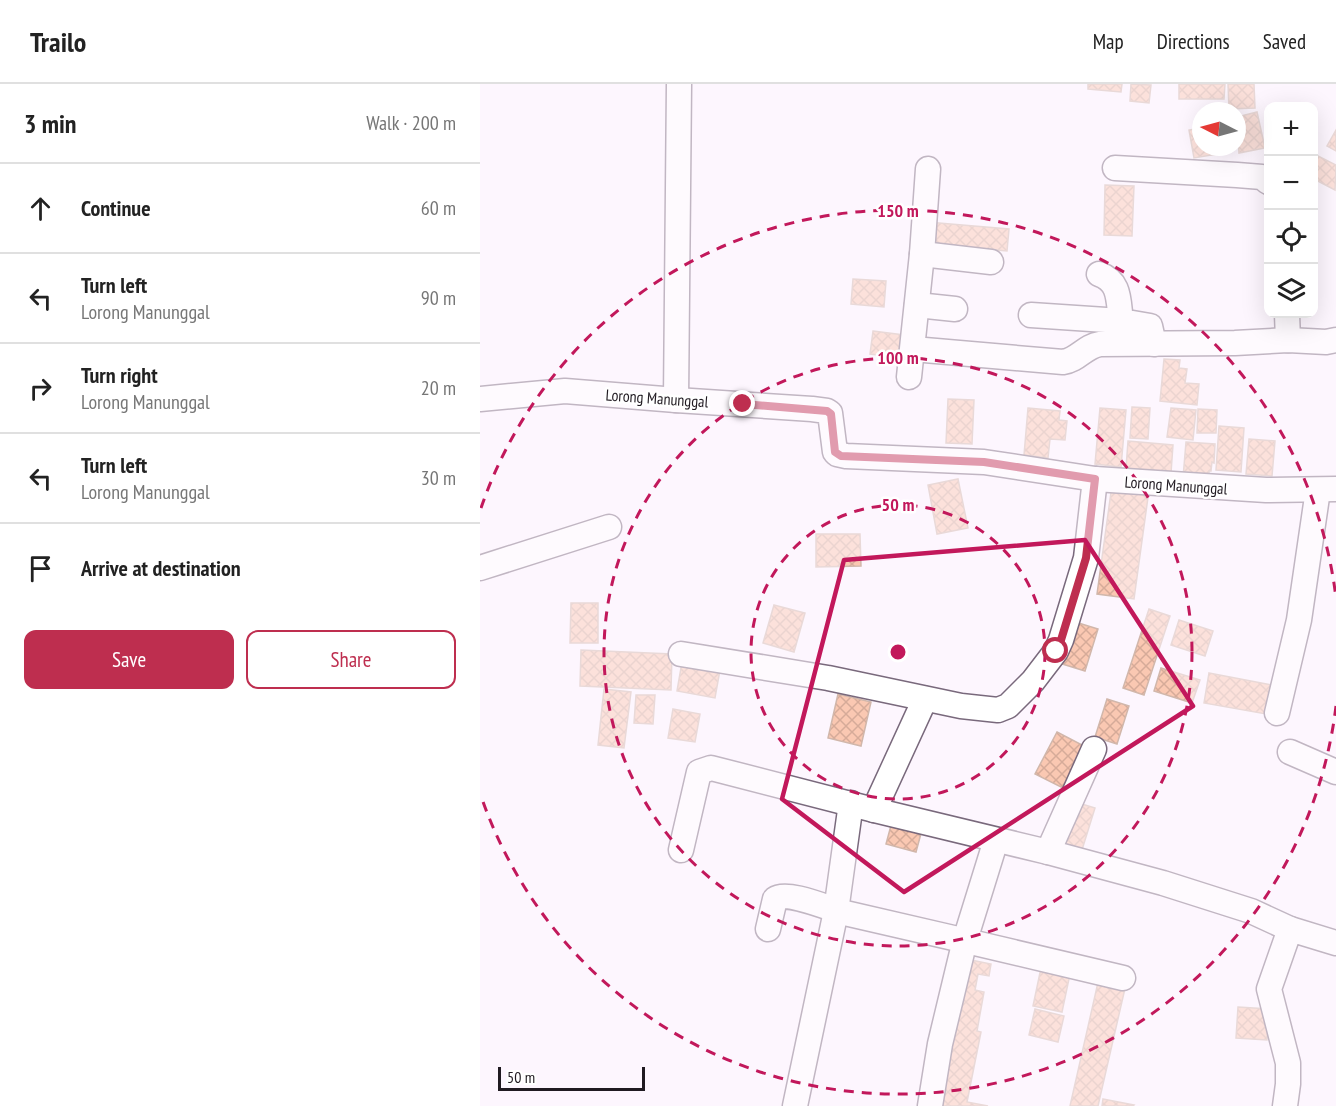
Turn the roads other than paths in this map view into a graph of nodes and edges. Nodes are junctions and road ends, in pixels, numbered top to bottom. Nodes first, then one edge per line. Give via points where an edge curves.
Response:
1 (680, 84) edge
2 (1115, 168) dead end
3 (927, 169) dead end
4 (1264, 178) edge
5 (922, 254) junction
6 (991, 262) dead end
7 (1099, 274) dead end
8 (917, 305) junction
9 (955, 309) dead end
10 (1031, 315) dead end
11 (1287, 318) edge
12 (1121, 321) junction
13 (1288, 340) junction
14 (1336, 340) edge
15 (1154, 344) junction
16 (913, 349) junction
17 (909, 377) dead end
18 (480, 399) edge
19 (676, 400) junction
20 (1095, 479) junction
21 (1327, 490) edge
22 (609, 527) dead end
23 (480, 568) edge
24 (681, 654) dead end
25 (925, 699) junction
26 (1277, 713) dead end
27 (1094, 750) dead end
28 (1290, 752) dead end
29 (1336, 772) edge
30 (851, 803) junction
31 (874, 810) junction
32 (996, 840) junction
33 (681, 850) dead end
34 (1048, 852) junction
35 (836, 910) junction
36 (768, 929) dead end
37 (1290, 929) junction
38 (965, 940) junction
39 (1336, 943) edge
40 (1123, 978) dead end
41 (795, 1106) edge
42 (930, 1106) edge
43 (1285, 1106) edge

1 - 19 street
2 - 4 street
3 - 5 street
5 - 6 street
5 - 8 street
7 - 12 street via 1115,285
8 - 9 street
8 - 16 street
10 - 12 street
11 - 13 street
12 - 15 street via 1150,326
13 - 14 street
13 - 15 street
15 - 16 street via 1094,345 1073,360 1063,362
16 - 17 street
18 - 19 street, Lorong Manunggal via 565,390
19 - 20 street, Lorong Manunggal via 827,411 831,414 835,452 841,456 984,462
20 - 21 street, Lorong Manunggal
20 - 25 street via 1086,558 1073,603 1056,651 1033,681 998,711
21 - 26 street
22 - 23 street
24 - 25 street via 828,678
25 - 31 street
27 - 34 street
28 - 29 street
30 - 31 street
30 - 33 street via 705,768 697,778
30 - 35 street
31 - 32 street
32 - 34 street
32 - 38 street
34 - 37 street via 1251,911
35 - 36 street via 778,897 772,904
35 - 38 street
35 - 41 street
37 - 39 street
37 - 43 street via 1269,989 1287,1063
38 - 40 street
38 - 42 street via 940,1044

